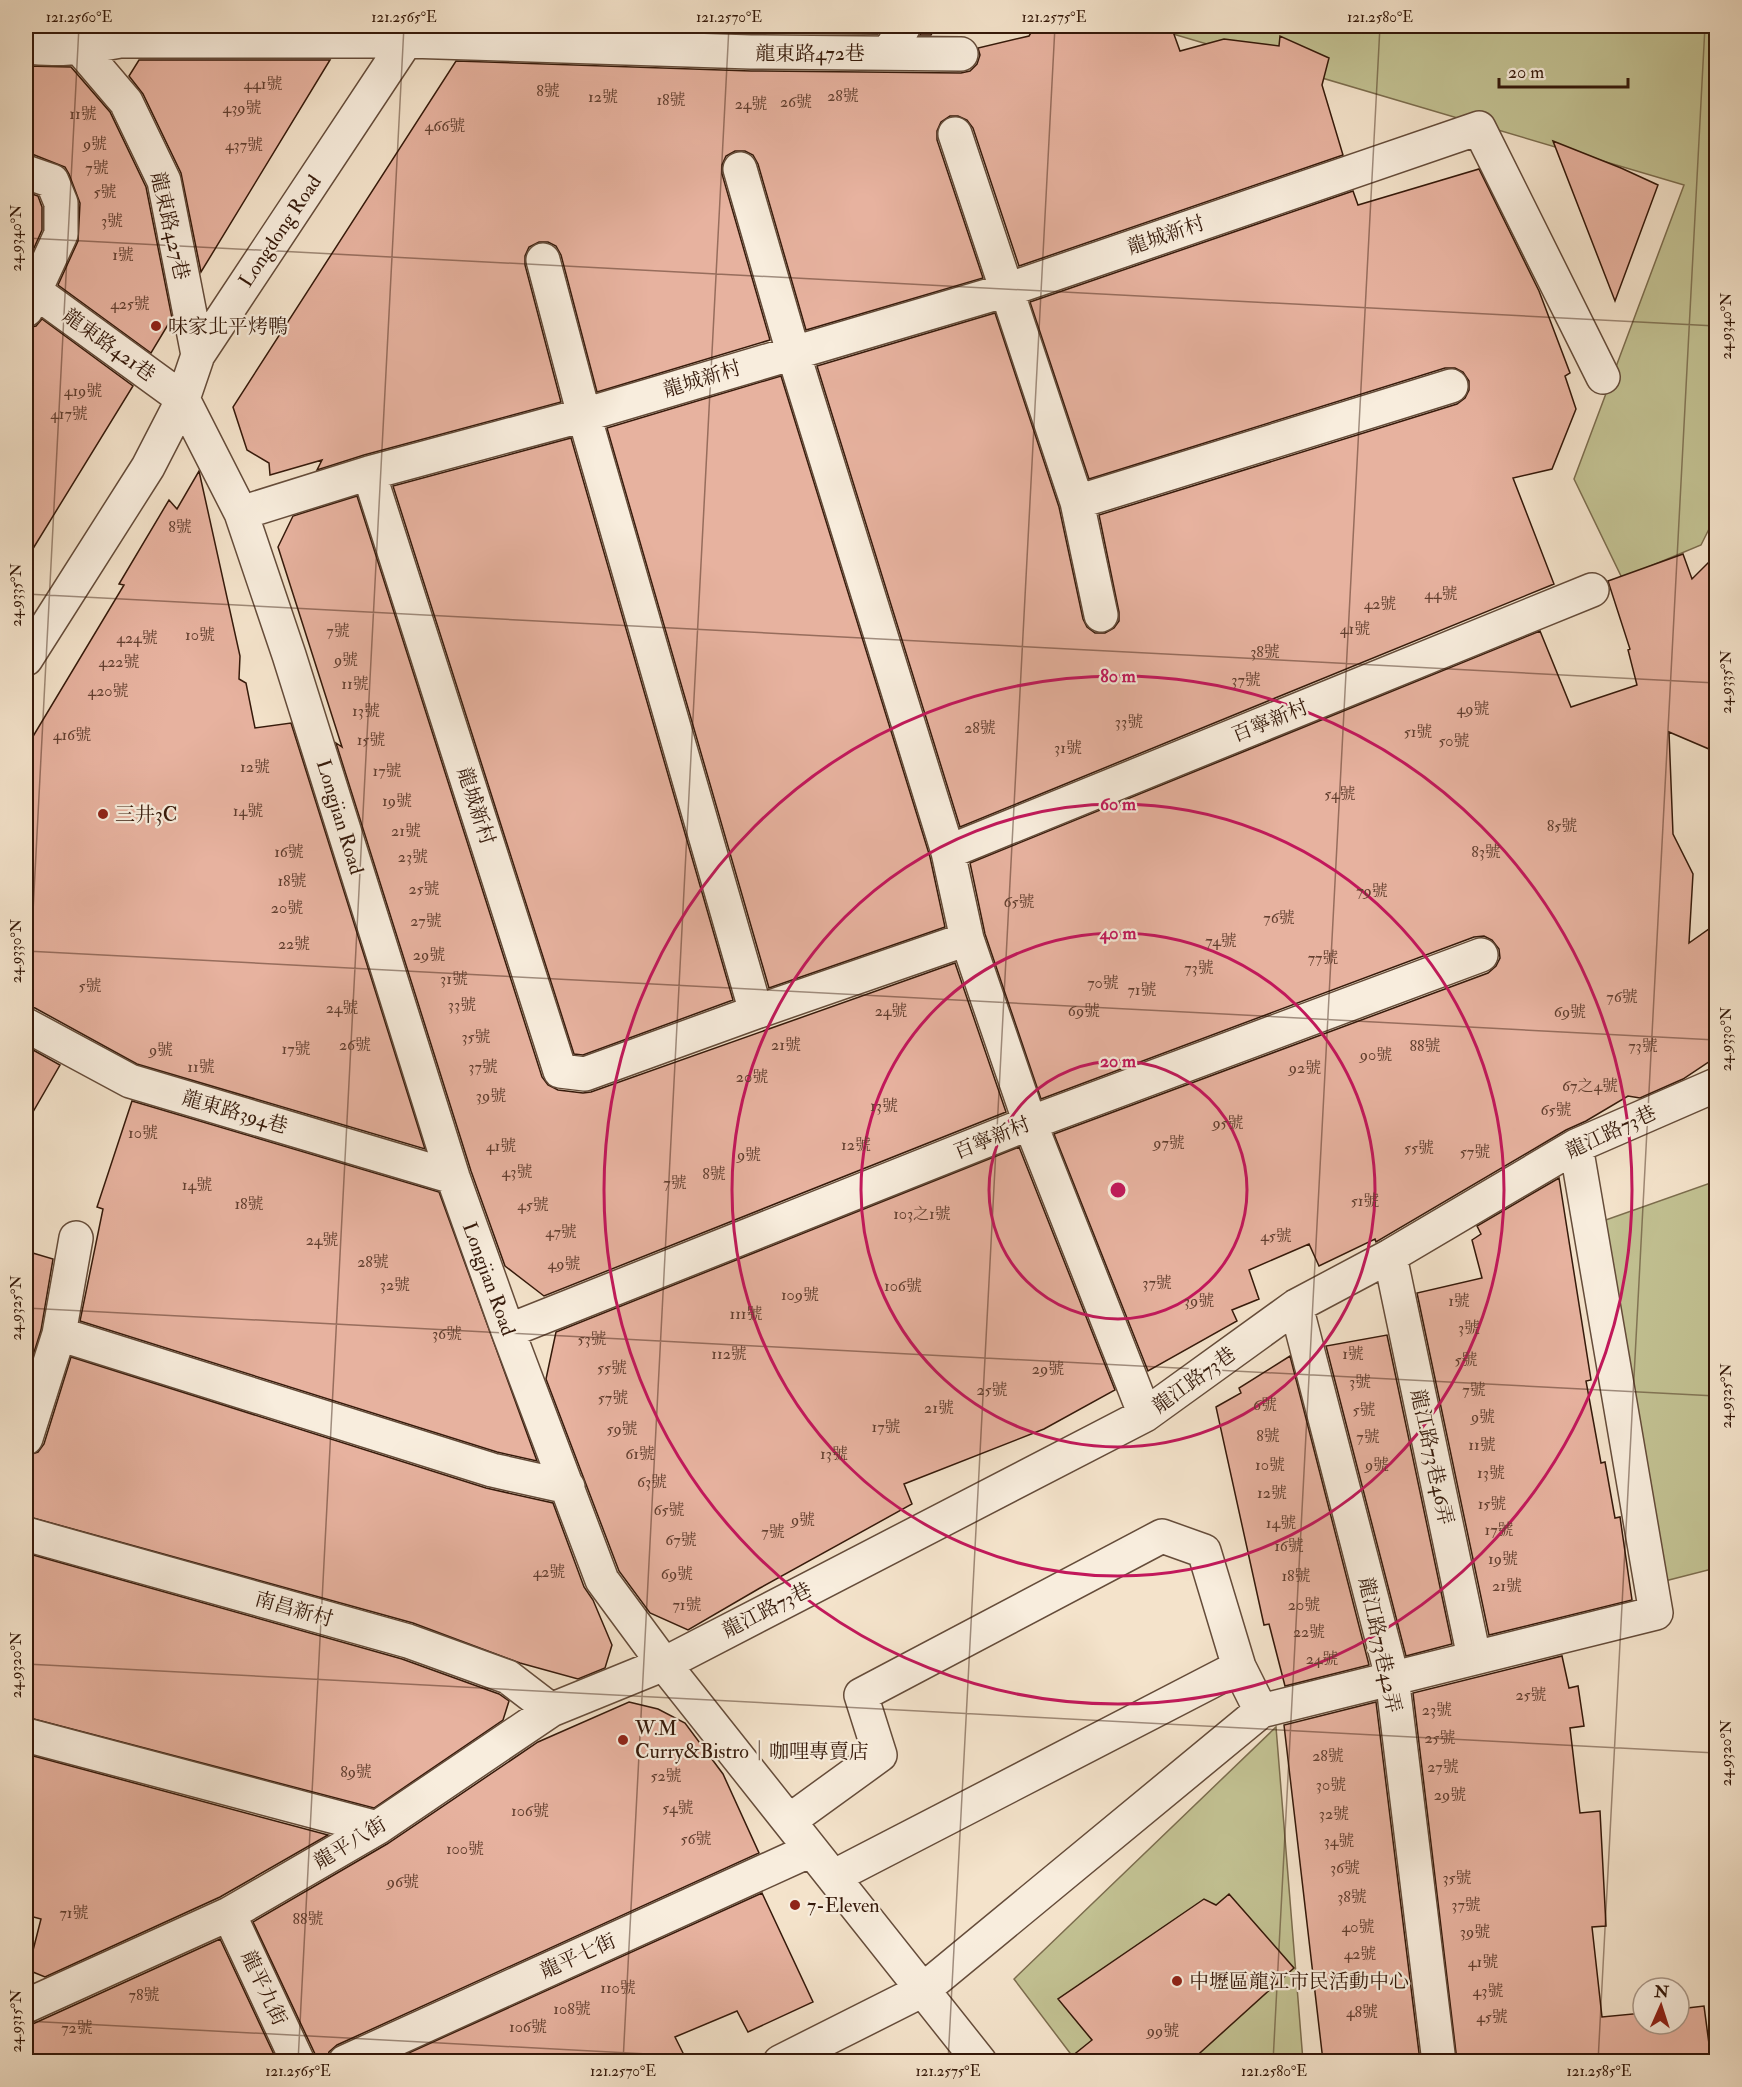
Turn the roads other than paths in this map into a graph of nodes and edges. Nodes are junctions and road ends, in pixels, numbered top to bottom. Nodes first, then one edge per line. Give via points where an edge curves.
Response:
1 (412, 33) edge
2 (82, 37) edge
3 (751, 39) edge
4 (896, 39) edge
5 (26, 47) edge
6 (962, 54) dead end
7 (955, 134) dead end
8 (740, 169) dead end
9 (26, 172) edge
10 (543, 260) dead end
11 (1007, 290) junction
12 (31, 301) edge
13 (793, 352) junction
14 (198, 355) junction
15 (1603, 377) dead end
16 (1451, 386) dead end
17 (183, 399) junction
18 (584, 414) junction
19 (369, 473) junction
20 (1077, 502) junction
21 (241, 513) junction
22 (1592, 590) dead end
23 (1101, 615) dead end
24 (26, 659) edge
25 (948, 852) junction
26 (967, 939) junction
27 (1481, 955) dead end
28 (756, 1012) junction
29 (26, 1025) edge
30 (1716, 1085) edge
31 (1030, 1123) junction
32 (1576, 1146) junction
33 (453, 1177) junction
34 (76, 1238) dead end
35 (1390, 1256) junction
36 (1296, 1306) junction
37 (507, 1331) junction
38 (59, 1334) junction
39 (1145, 1415) junction
40 (26, 1438) edge
41 (568, 1487) junction
42 (26, 1534) edge
43 (1474, 1658) junction
44 (664, 1664) junction
45 (1239, 1667) junction
46 (1392, 1677) junction
47 (551, 1710) junction
48 (1261, 1710) junction
49 (26, 1735) edge
50 (789, 1821) junction
51 (377, 1828) junction
52 (812, 1850) junction
53 (833, 1877) junction
54 (229, 1914) junction
55 (26, 1978) edge
56 (65, 1989) junction
57 (923, 1990) junction
58 (26, 2006) edge
59 (298, 2061) edge
60 (345, 2061) edge
61 (780, 2061) edge
62 (980, 2061) edge
63 (1439, 2061) edge

1 - 2 street, 龍東路472巷 via 120,41
1 - 3 street, 龍東路472巷
1 - 14 street, Longdong Road
2 - 5 street, 龍東路472巷 via 48,50
2 - 14 street, 龍東路427巷 via 126,102 164,181
3 - 4 street, 龍東路472巷
4 - 6 street, 龍東路472巷
7 - 11 street
8 - 13 street
9 - 12 street via 52,181 61,203 61,234
10 - 18 street
11 - 13 street, 龍城新村
11 - 15 street, 龍城新村 via 1479,128
11 - 20 street
12 - 17 street, 龍東路421巷
13 - 18 street, 龍城新村
13 - 25 street
14 - 17 street, Longdong Road
16 - 20 street
17 - 21 street, Longjian Road
17 - 24 street, Longdong Road via 148,466
18 - 19 street, 龍城新村
18 - 28 street
19 - 21 street, 龍城新村
19 - 28 street, 龍城新村 via 560,1071 585,1074
20 - 23 street
21 - 33 street, Longjian Road
22 - 25 street, 百寧新村
25 - 26 street
26 - 28 street
26 - 31 street
27 - 31 street, 百寧新村
29 - 33 street, 龍東路394巷 via 130,1081
30 - 32 street, 龍江路73巷
31 - 37 street, 百寧新村
31 - 39 street
32 - 35 street, 龍江路73巷
32 - 43 street via 1656,1614
33 - 37 street, Longjian Road
34 - 38 street
35 - 36 street, 龍江路73巷
35 - 43 street, 龍江路73巷46弄
36 - 39 street, 龍江路73巷
36 - 46 street, 龍江路73巷42弄
37 - 41 street, Longjian Road
38 - 40 street
38 - 41 street via 492,1470
39 - 44 street, 龍江路73巷
41 - 44 street, Longjian Road via 603,1580
42 - 47 street, 南昌新村 via 408,1641 508,1677
43 - 46 street
44 - 47 street, 龍平八街
44 - 50 street, Longjian Road
45 - 48 street
45 - 50 street via 1204,1551 1162,1536 861,1695 880,1755
45 - 53 street
46 - 48 street
46 - 63 street, 龍江路73巷42弄
47 - 51 street, 龍平八街
48 - 57 street
49 - 51 street
50 - 52 street, Longjian Road
51 - 54 street, 龍平八街
52 - 53 street, Longjian Road
52 - 60 street, 龍平七街
53 - 57 street, Longjian Road
54 - 56 street, 龍平八街
54 - 59 street, 龍平九街
55 - 56 street
56 - 58 street, 龍平八街
57 - 61 street
57 - 62 street, Longjian Road

